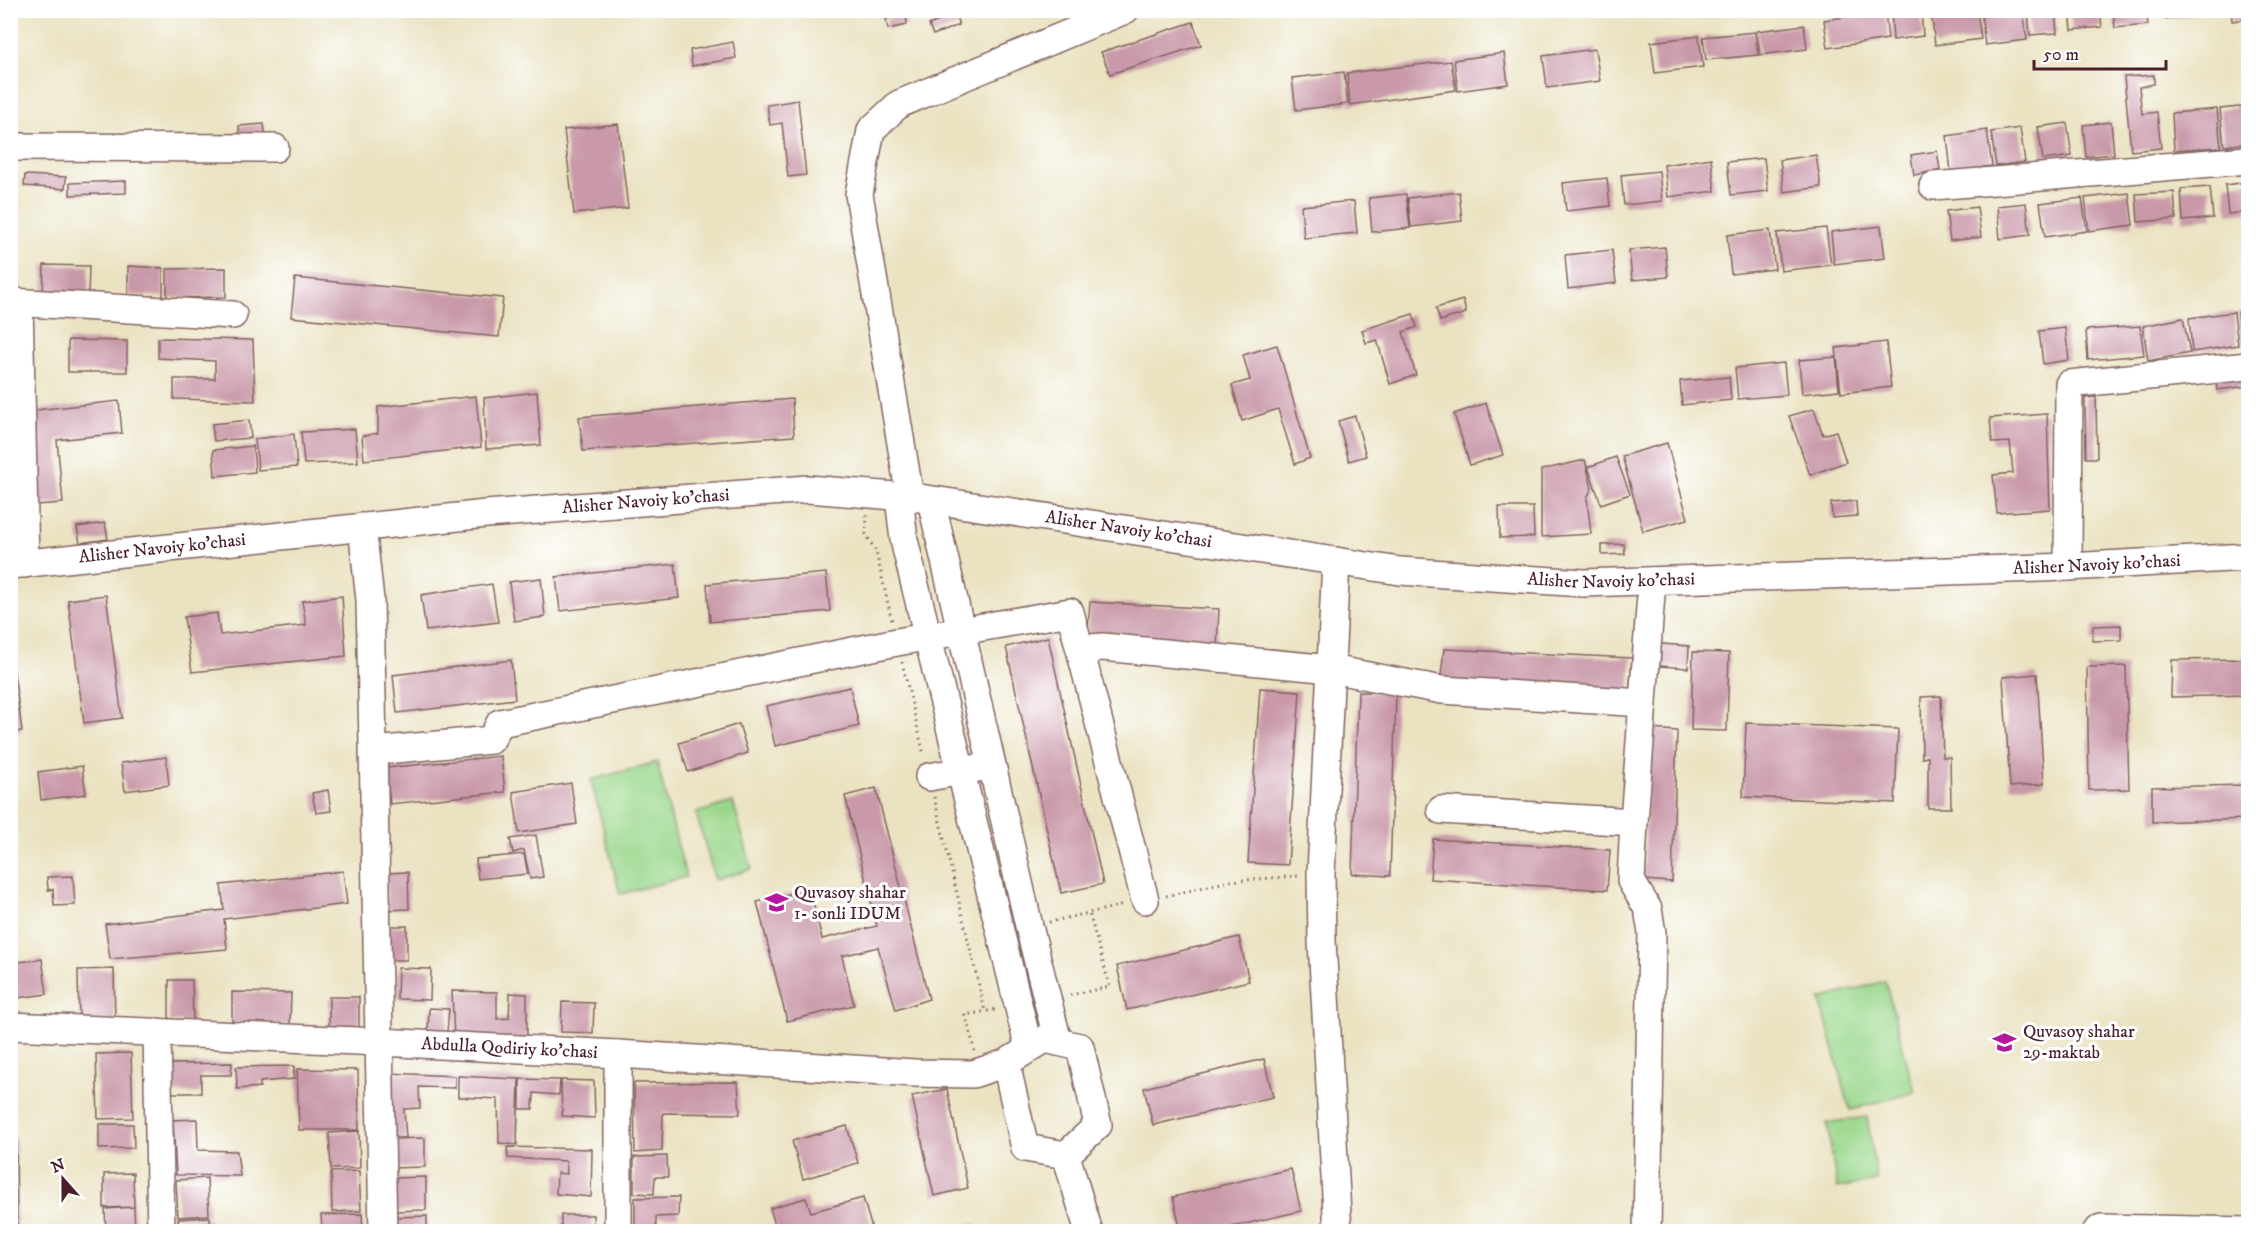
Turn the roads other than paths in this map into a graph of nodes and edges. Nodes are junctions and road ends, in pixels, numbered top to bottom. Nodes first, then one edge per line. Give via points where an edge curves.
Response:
1 (1125, 10) edge
2 (10, 147) edge
3 (275, 148) dead end
4 (2248, 160) edge
5 (1933, 186) dead end
6 (15, 302) edge
7 (233, 315) dead end
8 (2248, 366) edge
9 (913, 498) junction
10 (362, 527) junction
11 (2248, 557) edge
12 (1336, 561) junction
13 (18, 565) edge
14 (2067, 567) junction
15 (1652, 581) junction
16 (962, 632) junction
17 (927, 636) junction
18 (1083, 661) junction
19 (1331, 669) junction
20 (1643, 704) junction
21 (374, 751) junction
22 (992, 765) junction
23 (960, 771) junction
24 (929, 777) road end
25 (1441, 810) dead end
26 (1634, 822) junction
27 (1145, 900) dead end
28 (10, 1026) edge
29 (157, 1032) junction
30 (380, 1042) junction
31 (1058, 1042) junction
32 (1029, 1049) junction
33 (618, 1054) junction
34 (1006, 1063) junction
35 (1066, 1155) junction
36 (2248, 1231) edge
37 (161, 1232) edge
38 (382, 1232) edge
39 (618, 1232) edge
40 (1089, 1232) edge
41 (1338, 1232) edge
42 (1647, 1232) edge
43 (2096, 1232) edge

1 - 9 street via 899,104 870,130 860,194
2 - 3 street
4 - 5 street
6 - 7 street
6 - 13 street
8 - 14 street via 2069,384
9 - 10 street, Alisher Navoiy ko'chasi via 808,489
9 - 12 street, Alisher Navoiy ko'chasi
9 - 16 street
9 - 17 street via 904,540
10 - 13 street, Alisher Navoiy ko'chasi
10 - 21 street via 370,600
11 - 14 street, Alisher Navoiy ko'chasi
12 - 15 street, Alisher Navoiy ko'chasi via 1400,571 1584,583
12 - 19 street
14 - 15 street, Alisher Navoiy ko'chasi
15 - 20 street
16 - 17 street
16 - 18 street via 1070,612
16 - 22 street
17 - 21 street via 500,723 491,740
17 - 23 street
18 - 19 street via 1090,648 1103,647
18 - 27 street
19 - 20 street via 1442,690
19 - 41 street via 1321,869
20 - 26 street
21 - 30 street
22 - 23 street
22 - 31 street
23 - 24 street
23 - 32 street
25 - 26 street
26 - 42 street via 1631,882 1648,909 1652,933
28 - 29 street, Abdulla Qodiriy ko'chasi
29 - 30 street, Abdulla Qodiriy ko'chasi
29 - 37 street
30 - 33 street, Abdulla Qodiriy ko'chasi
30 - 38 street
31 - 32 street via 1045,1039
31 - 35 street via 1080,1047 1098,1125
32 - 34 street
33 - 34 street, Abdulla Qodiriy ko'chasi via 915,1073 973,1074
33 - 39 street
34 - 35 street via 1024,1148
35 - 40 street
36 - 43 street via 2102,1228

